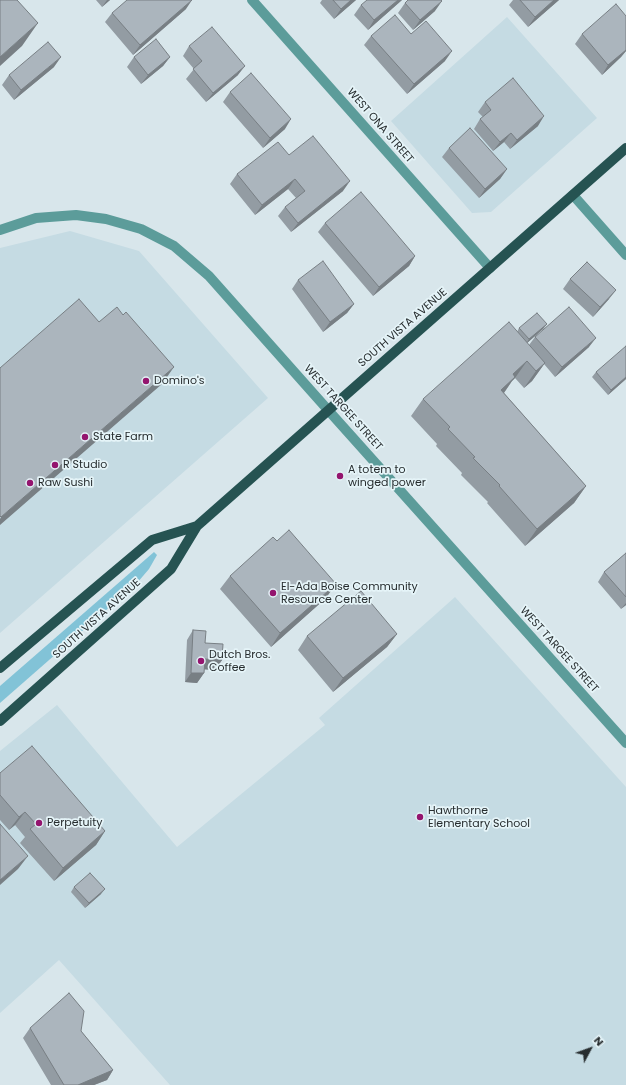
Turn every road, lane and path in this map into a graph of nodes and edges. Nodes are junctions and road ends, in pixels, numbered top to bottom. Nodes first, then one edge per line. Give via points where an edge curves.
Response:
1 (252, 0) edge
2 (626, 148) edge
3 (573, 195) junction
4 (0, 230) edge
5 (626, 255) edge
6 (490, 268) junction
7 (328, 410) junction
8 (197, 526) junction
9 (0, 668) edge
10 (0, 721) edge
11 (626, 743) edge

1 - 6 street, WEST ONA STREET
2 - 3 main road, SOUTH VISTA AVENUE
3 - 5 street
3 - 6 main road, SOUTH VISTA AVENUE
4 - 7 street, WEST TARGEE STREET via 36,218 76,215 106,219 141,229 174,246 209,276
6 - 7 main road, SOUTH VISTA AVENUE
7 - 8 main road, SOUTH VISTA AVENUE
7 - 11 street, WEST TARGEE STREET
8 - 9 main road, SOUTH VISTA AVENUE via 152,540
8 - 10 main road, SOUTH VISTA AVENUE via 171,569

